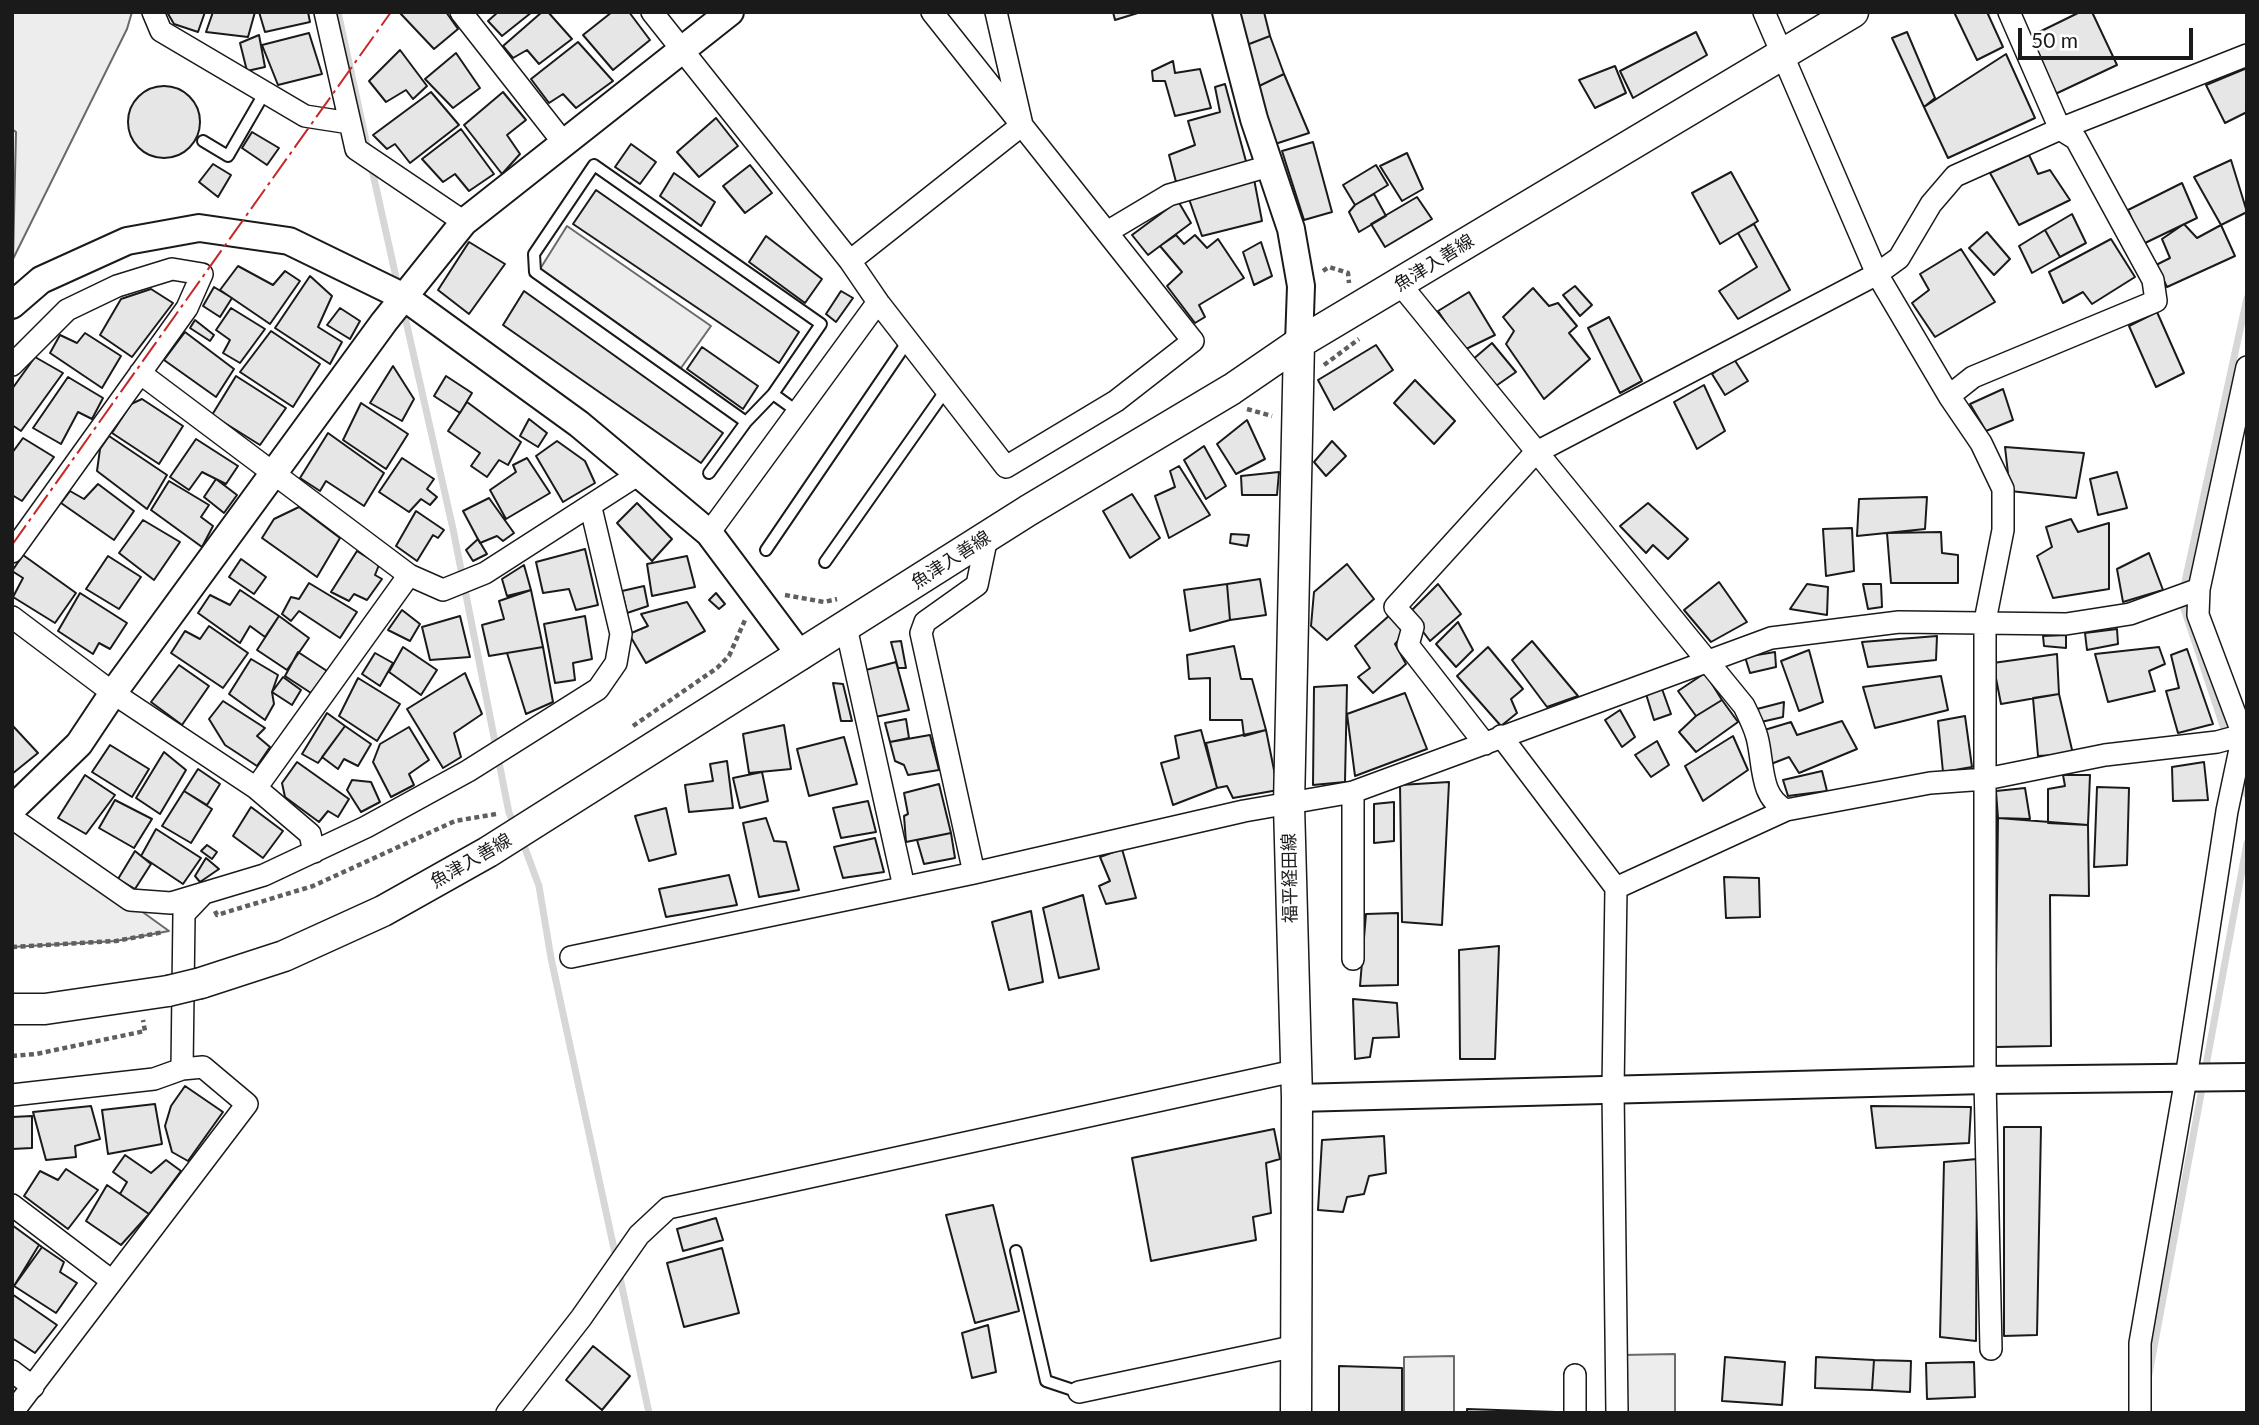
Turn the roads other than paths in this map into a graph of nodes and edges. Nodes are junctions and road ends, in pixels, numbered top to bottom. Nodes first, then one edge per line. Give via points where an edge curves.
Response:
1 (153, 12) edge
2 (325, 12) edge
3 (461, 12) edge
4 (652, 12) edge
5 (730, 12) edge
6 (932, 12) edge
7 (996, 12) edge
8 (1226, 12) edge
9 (1764, 12) edge
10 (1853, 12) edge
11 (2009, 12) edge
12 (684, 51) junction
13 (1782, 55) junction
14 (2247, 55) edge
15 (265, 92) junction
16 (350, 123) junction
17 (1022, 125) junction
18 (2060, 129) junction
19 (203, 141) dead end
20 (563, 142) junction
21 (1269, 166) junction
22 (464, 222) junction
23 (1107, 232) junction
24 (850, 261) junction
25 (1877, 274) junction
26 (1400, 284) junction
27 (404, 297) junction
28 (878, 302) junction
29 (12, 305) edge
30 (908, 341) junction
31 (1299, 343) junction
32 (12, 365) edge
33 (2247, 367) edge
34 (140, 373) junction
35 (946, 390) junction
36 (773, 394) junction
37 (1949, 396) junction
38 (798, 412) junction
39 (746, 422) junction
40 (1535, 453) junction
41 (275, 472) junction
42 (709, 473) dead end
43 (639, 474) junction
44 (591, 508) junction
45 (709, 533) junction
46 (987, 537) junction
47 (766, 550) dead end
48 (12, 552) edge
49 (825, 562) dead end
50 (409, 575) junction
51 (2199, 589) junction
52 (12, 617) edge
53 (1985, 621) junction
54 (845, 627) junction
55 (801, 656) junction
56 (1708, 662) junction
57 (113, 693) junction
58 (2245, 733) edge
59 (1493, 740) junction
60 (1986, 779) junction
61 (256, 788) junction
62 (1353, 792) junction
63 (1289, 805) junction
64 (12, 809) edge
65 (1787, 810) junction
66 (12, 818) edge
67 (314, 852) junction
68 (974, 873) junction
69 (904, 887) junction
70 (1616, 888) junction
71 (204, 893) junction
72 (571, 957) dead end
73 (1353, 959) dead end
74 (12, 1009) edge
75 (182, 1069) junction
76 (2247, 1077) edge
77 (2186, 1078) junction
78 (1985, 1080) junction
79 (1295, 1084) junction
80 (1613, 1090) junction
81 (12, 1095) edge
82 (12, 1205) edge
83 (1016, 1251) dead end
84 (113, 1281) junction
85 (1296, 1346) junction
86 (1991, 1349) dead end
87 (12, 1371) edge
88 (1575, 1375) dead end
89 (33, 1387) junction
90 (1079, 1392) joint
91 (12, 1413) edge
92 (507, 1413) edge
93 (1296, 1413) edge
94 (1575, 1413) edge
95 (1617, 1413) edge
96 (2140, 1413) edge

1 - 15 street via 161,31
2 - 16 street
3 - 20 street
4 - 12 street
5 - 12 street
6 - 17 street
7 - 17 street
8 - 21 street
9 - 13 street
10 - 13 main road, 魚津入善線
11 - 18 street
12 - 20 street
12 - 24 street
13 - 25 street
13 - 26 main road, 魚津入善線
14 - 18 street
15 - 16 street via 305,116
15 - 19 lane via 228,156
16 - 22 street via 356,149
17 - 23 street
17 - 24 street
18 - 25 street via 1955,176 1931,204 1899,258
18 - 37 street via 2076,139 2153,280 2156,301 1973,377
20 - 22 street
21 - 23 street via 1169,195
21 - 31 street via 1291,229 1301,286
22 - 27 street
23 - 35 street via 1193,341 1116,401 1006,467
24 - 28 street
25 - 37 street
25 - 40 street
26 - 31 main road, 魚津入善線
26 - 40 street
27 - 29 street via 289,241 200,228 127,241 41,280
27 - 41 street
27 - 43 street via 579,424
28 - 30 street
28 - 38 street
30 - 35 street
30 - 47 lane
31 - 46 main road, 魚津入善線 via 1232,389
31 - 63 main road, 福平経田線
32 - 34 street via 67,310 117,286 172,269 202,274 187,308
33 - 51 street
34 - 41 street
34 - 48 street
35 - 49 lane
36 - 38 lane
36 - 39 lane
36 - 39 lane via 821,324 594,165 534,254 535,272
37 - 53 street via 1981,443 2003,489 2003,530
38 - 45 street
39 - 42 lane
40 - 56 street
40 - 59 street via 1395,607 1413,627 1408,645
41 - 50 street
41 - 57 street
43 - 44 street
43 - 45 street
44 - 50 street via 485,573 443,590
44 - 67 street via 621,634 616,663 598,689 468,771
45 - 55 street
46 - 54 main road, 魚津入善線
46 - 68 street via 977,585 925,622 921,633
50 - 61 street
51 - 53 street via 2130,614 2066,624
51 - 58 street via 2198,615
52 - 57 street
53 - 56 street via 1899,622 1818,630 1771,638
53 - 60 street
54 - 55 main road, 魚津入善線
54 - 69 street
55 - 74 main road, 魚津入善線, bridge via 488,852 284,956 168,991 45,1009
56 - 59 street
56 - 65 street via 1744,706 1757,734 1768,794
57 - 61 street
57 - 64 street via 79,744
58 - 60 street via 2217,743 2105,755
58 - 77 street via 2227,811
59 - 62 street
59 - 70 street
60 - 65 street via 1930,783
60 - 78 street
61 - 67 street via 310,834
62 - 63 street
62 - 73 street
63 - 68 street via 1244,810
63 - 79 main road, 福平経田線
65 - 70 street
66 - 71 street via 130,900 172,903
67 - 71 street via 264,875
68 - 69 street
69 - 72 street
70 - 80 street
71 - 75 street via 184,914
75 - 81 street via 154,1079
75 - 84 street via 202,1068 247,1104
76 - 77 street
77 - 78 street
77 - 96 street via 2140,1343
78 - 80 street
78 - 86 street
79 - 80 street
79 - 85 main road, 福平経田線
79 - 92 street via 668,1208 639,1235
80 - 95 street
82 - 84 street
83 - 90 lane via 1046,1381
84 - 89 street
85 - 90 street
85 - 93 main road, 福平経田線
87 - 89 street
88 - 94 street
89 - 91 street

